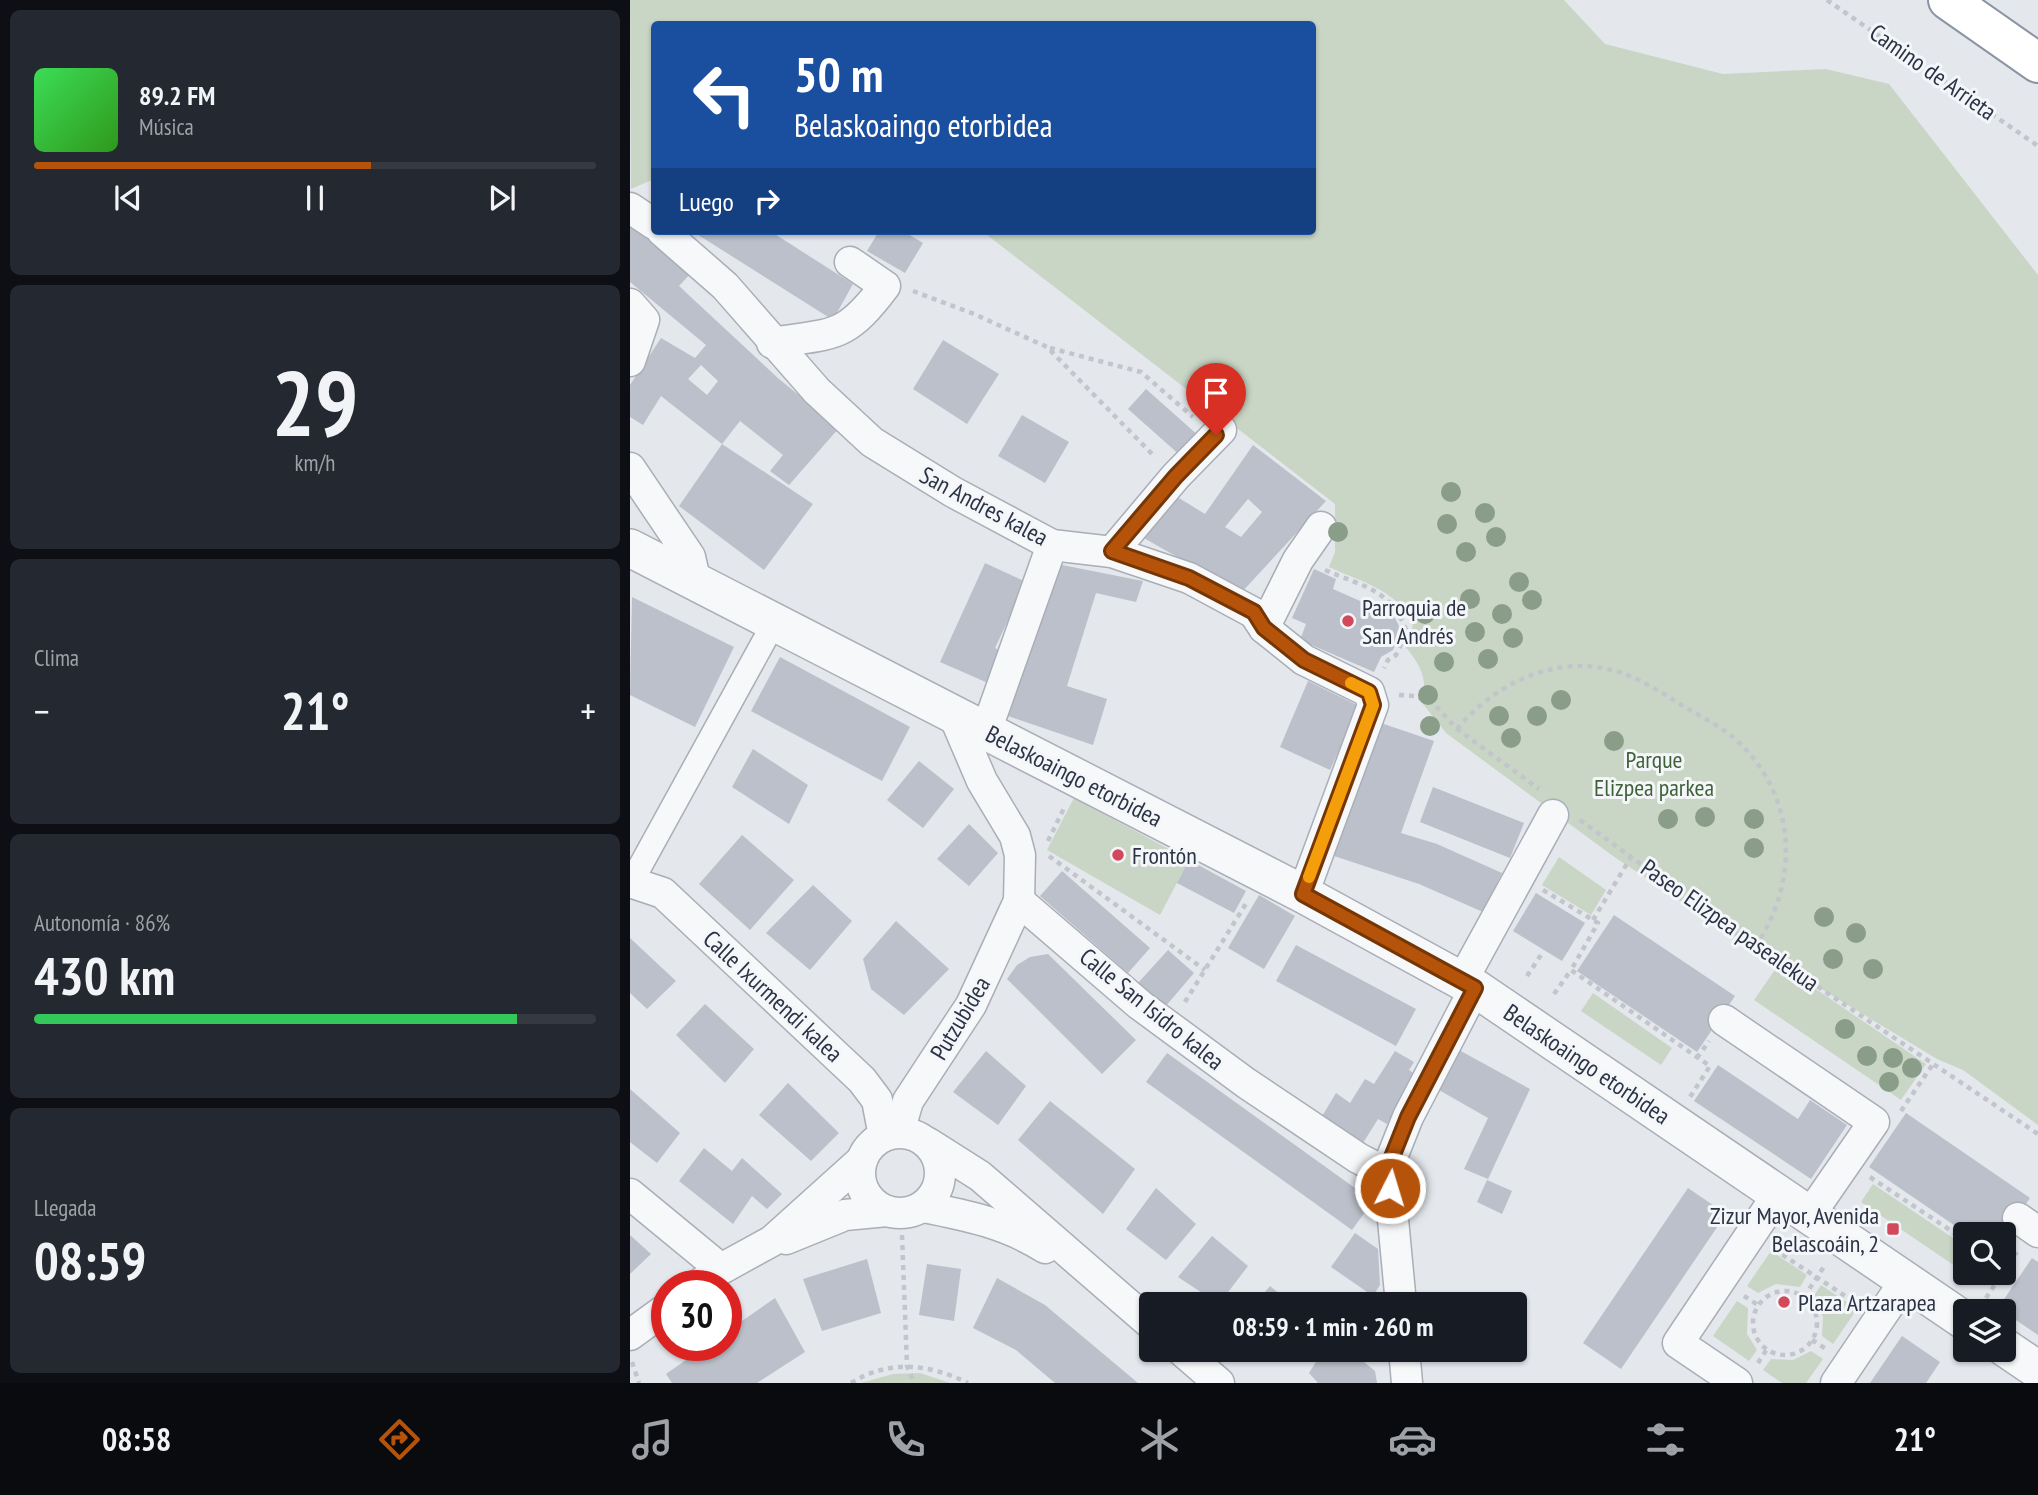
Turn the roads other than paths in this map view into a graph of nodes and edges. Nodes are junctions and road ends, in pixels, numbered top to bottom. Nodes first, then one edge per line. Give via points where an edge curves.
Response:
1 (1948, 0) edge
2 (2038, 63) edge
3 (669, 235) edge
4 (850, 262) dead end
5 (630, 304) edge
6 (772, 343) junction
7 (630, 361) edge
8 (1219, 433) road end
9 (630, 468) edge
10 (1321, 527) dead end
11 (1052, 545) junction
12 (630, 548) edge
13 (1112, 551) junction
14 (695, 579) junction
15 (775, 621) junction
16 (1264, 628) junction
17 (952, 711) junction
18 (1000, 738) junction
19 (989, 793) junction
20 (1557, 808) road end
21 (631, 882) edge
22 (1303, 894) junction
23 (1019, 901) junction
24 (1469, 985) junction
25 (1724, 1020) dead end
26 (891, 1134) junction
27 (928, 1143) junction
28 (862, 1160) junction
29 (1388, 1167) junction
30 (630, 1194) edge
31 (1778, 1195) junction
32 (904, 1215) junction
33 (1810, 1216) junction
34 (772, 1241) junction
35 (701, 1270) edge
36 (723, 1270) edge
37 (1094, 1276) junction
38 (1905, 1281) junction
39 (1400, 1292) edge
40 (1953, 1304) edge
41 (1139, 1314) edge
42 (651, 1326) edge
43 (631, 1348) edge
44 (2016, 1355) edge
45 (1195, 1362) edge
46 (1406, 1362) edge
47 (2038, 1370) edge
48 (1745, 1376) edge
49 (1219, 1383) edge
50 (1407, 1383) edge
51 (1836, 1383) edge

1 - 2 highway
3 - 6 street, San Andres kalea via 725,286
4 - 6 street via 885,286 855,322 838,332
5 - 7 street via 644,320
6 - 11 street, San Andres kalea via 872,442
8 - 13 street
9 - 14 street via 690,557
10 - 16 street via 1298,560
11 - 13 street, San Andres kalea
11 - 18 street
12 - 14 street, Belaskoaingo etorbidea
13 - 16 street, San Andres kalea via 1189,578 1254,612
14 - 15 street, Belaskoaingo etorbidea
15 - 17 street, Belaskoaingo etorbidea
15 - 21 street, Calle Ixurmendi kalea
16 - 22 street, San Andres kalea via 1304,660 1376,681 1373,705
17 - 18 street, Belaskoaingo etorbidea
17 - 19 street
18 - 19 street via 1002,755
18 - 22 street, Belaskoaingo etorbidea
19 - 23 street via 1018,845
20 - 24 street
21 - 26 street, Calle Ixurmendi kalea via 663,893 867,1084
22 - 24 street, Belaskoaingo etorbidea
23 - 26 street, Putzubidea via 971,1005
23 - 29 street, Calle San Isidro kalea via 1140,1005 1236,1077 1358,1158 1375,1167
24 - 29 street
24 - 31 street, Belaskoaingo etorbidea
25 - 33 street via 1874,1122
26 - 27 street via 919,1137
26 - 28 street via 867,1150
27 - 32 street via 941,1176 932,1199
27 - 37 street via 980,1176
28 - 32 street via 859,1172 867,1196
28 - 34 street
29 - 39 street
30 - 35 street
31 - 33 street, Belaskoaingo etorbidea
31 - 48 street via 1678,1343
32 - 34 street via 845,1215 794,1237
32 - 37 street via 974,1217 1023,1234
33 - 38 street, Belaskoaingo etorbidea
34 - 36 street
37 - 41 street
38 - 40 street, Belaskoaingo etorbidea
38 - 51 street
42 - 43 street
44 - 47 street
45 - 49 street
46 - 50 street

